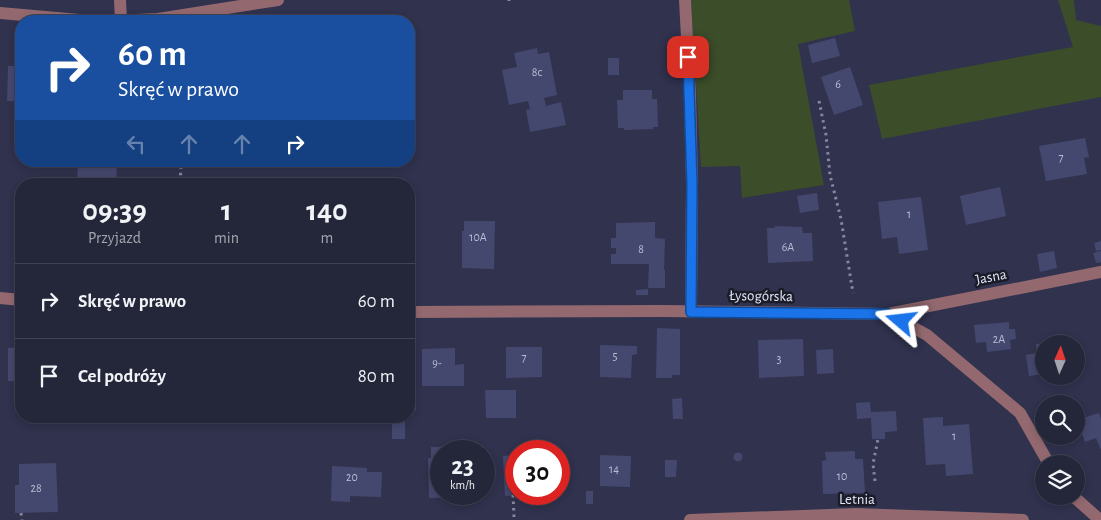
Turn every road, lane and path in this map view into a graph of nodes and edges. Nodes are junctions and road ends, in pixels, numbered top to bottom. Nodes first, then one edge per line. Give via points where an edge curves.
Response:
1 (120, 0) edge
2 (278, 0) edge
3 (685, 0) edge
4 (0, 13) edge
5 (23, 15) edge
6 (121, 15) edge
7 (188, 15) edge
8 (819, 101) dead end
9 (1101, 272) edge
10 (853, 293) dead end
11 (0, 298) edge
12 (15, 299) edge
13 (415, 312) edge
14 (691, 312) junction
15 (888, 314) junction
16 (878, 439) dead end
17 (1044, 455) edge
18 (875, 481) dead end
19 (513, 505) edge
20 (1083, 505) edge
21 (21, 513) dead end
22 (514, 517) dead end
23 (22, 520) edge
24 (690, 520) edge
25 (1023, 520) edge
26 (1100, 520) edge

1 - 6 street
2 - 7 street
3 - 14 street via 692,185
4 - 5 street
8 - 10 path
9 - 15 street, Jasna
11 - 12 street
13 - 14 street, Łysogórska
14 - 15 street, Łysogórska
15 - 17 street, Łysogórska via 927,335 1020,413
16 - 18 path via 873,464
19 - 22 path
20 - 26 street
21 - 23 path
24 - 25 street, Letnia via 856,514

